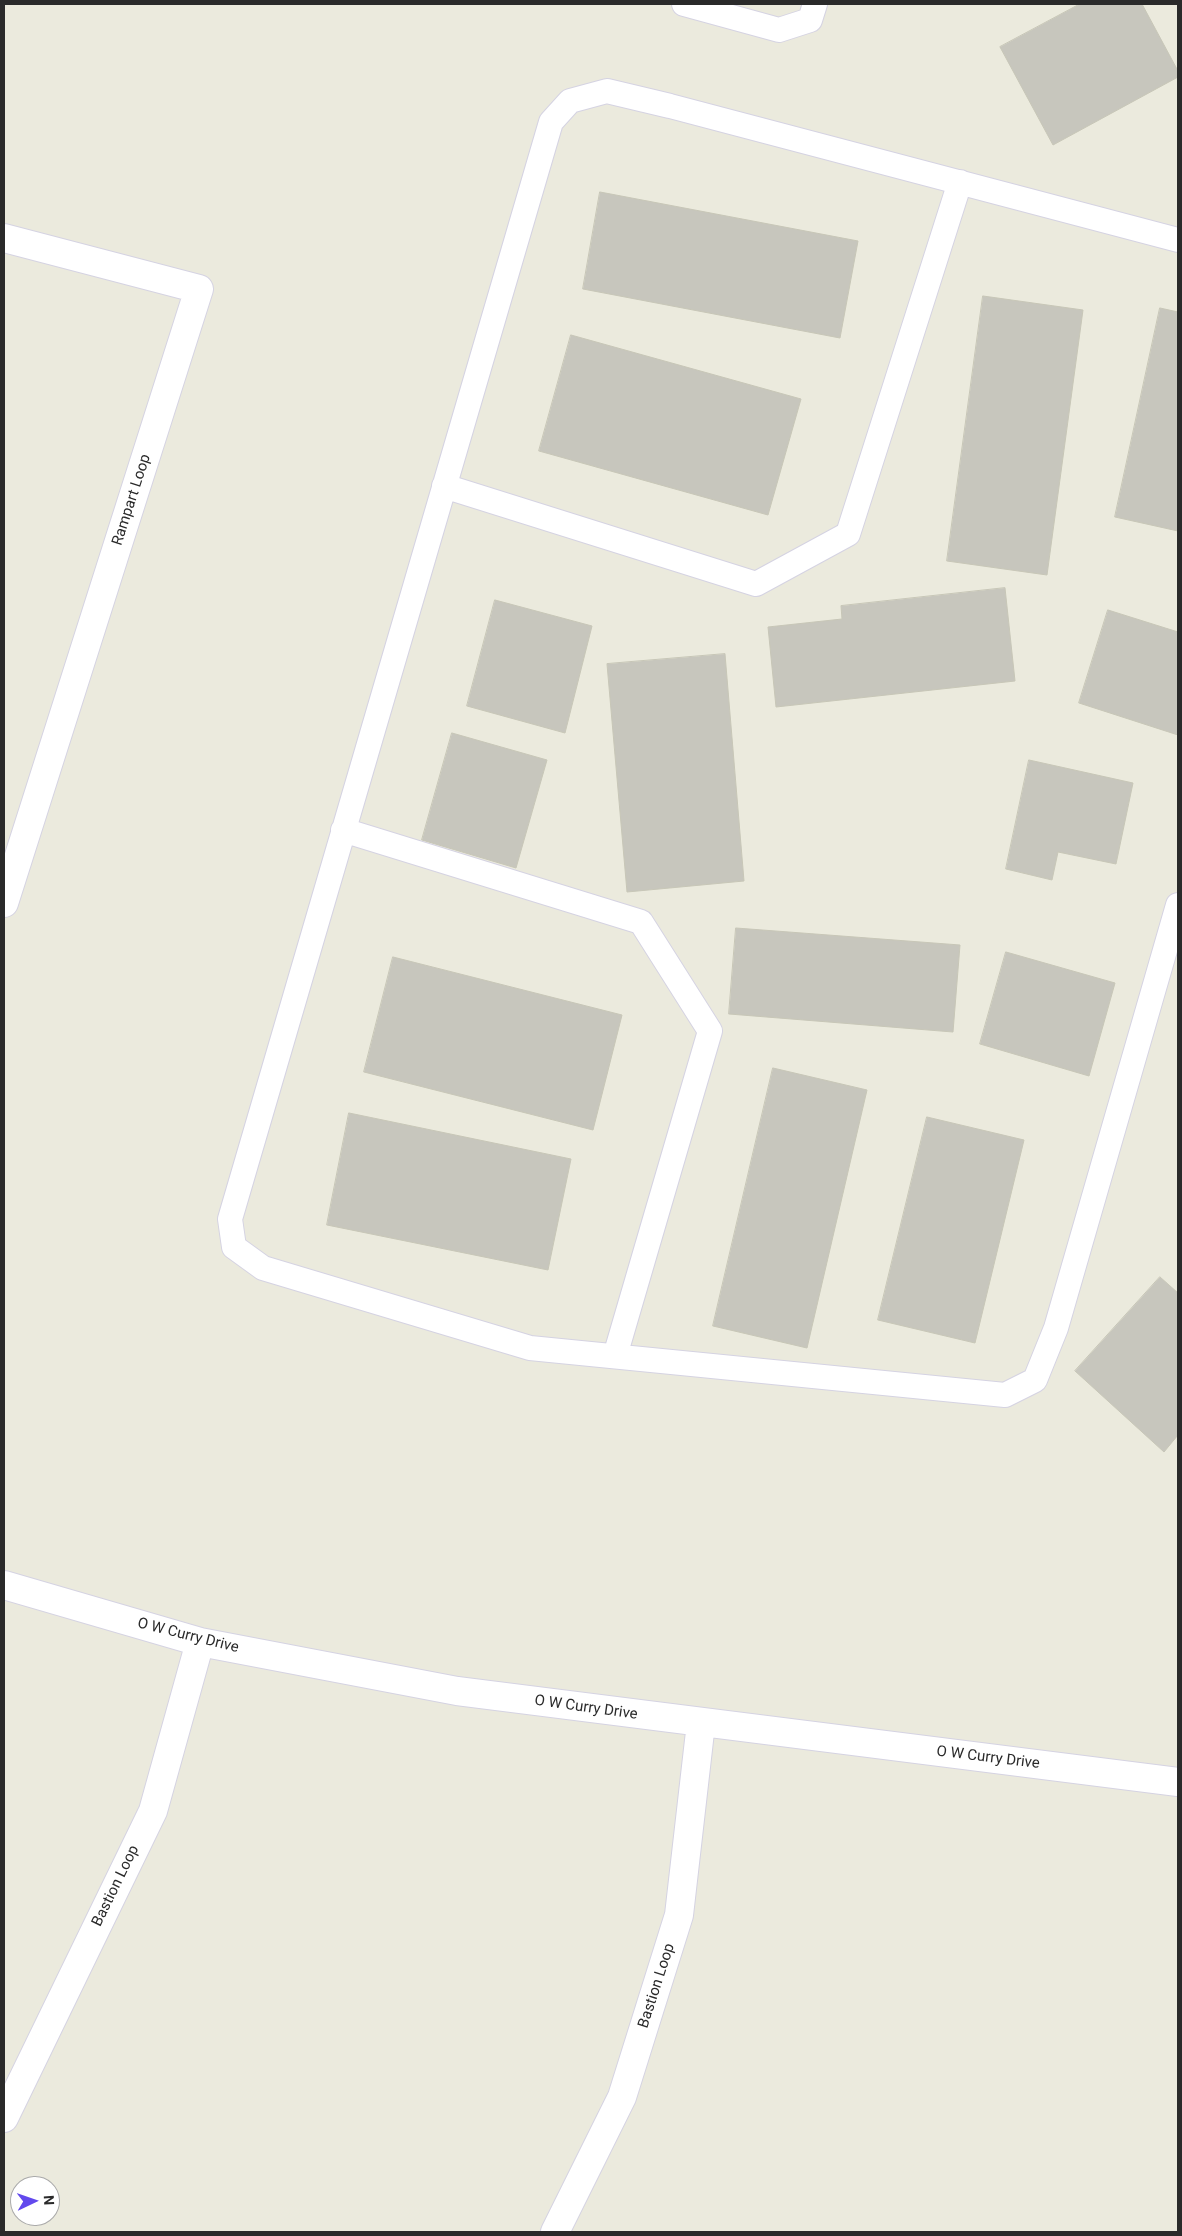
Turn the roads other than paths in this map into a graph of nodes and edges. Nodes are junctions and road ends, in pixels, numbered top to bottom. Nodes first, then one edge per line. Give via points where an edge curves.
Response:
1 (684, 4) edge
2 (815, 4) edge
3 (960, 182) junction
4 (4, 238) edge
5 (1178, 240) edge
6 (444, 486) junction
7 (343, 830) junction
8 (4, 904) edge
9 (1178, 905) edge
10 (615, 1356) junction
11 (4, 1585) edge
12 (200, 1642) junction
13 (701, 1723) junction
14 (1178, 1782) edge
15 (4, 2118) edge
16 (555, 2232) edge

1 - 2 lane via 778,30 810,20
3 - 5 lane
3 - 6 lane via 848,534 756,584
3 - 6 lane via 607,91 570,101 551,122
4 - 8 street, Rampart Loop via 199,289
6 - 7 lane
7 - 10 lane via 641,922 710,1031
7 - 10 lane via 230,1219 234,1247 263,1268 530,1348
9 - 10 lane via 1056,1328 1035,1380 1005,1395
11 - 12 street, O W Curry Drive
12 - 13 street, O W Curry Drive via 457,1691
12 - 15 street, Bastion Loop via 152,1811
13 - 14 street, O W Curry Drive
13 - 16 street, Bastion Loop via 679,1915 622,2097

